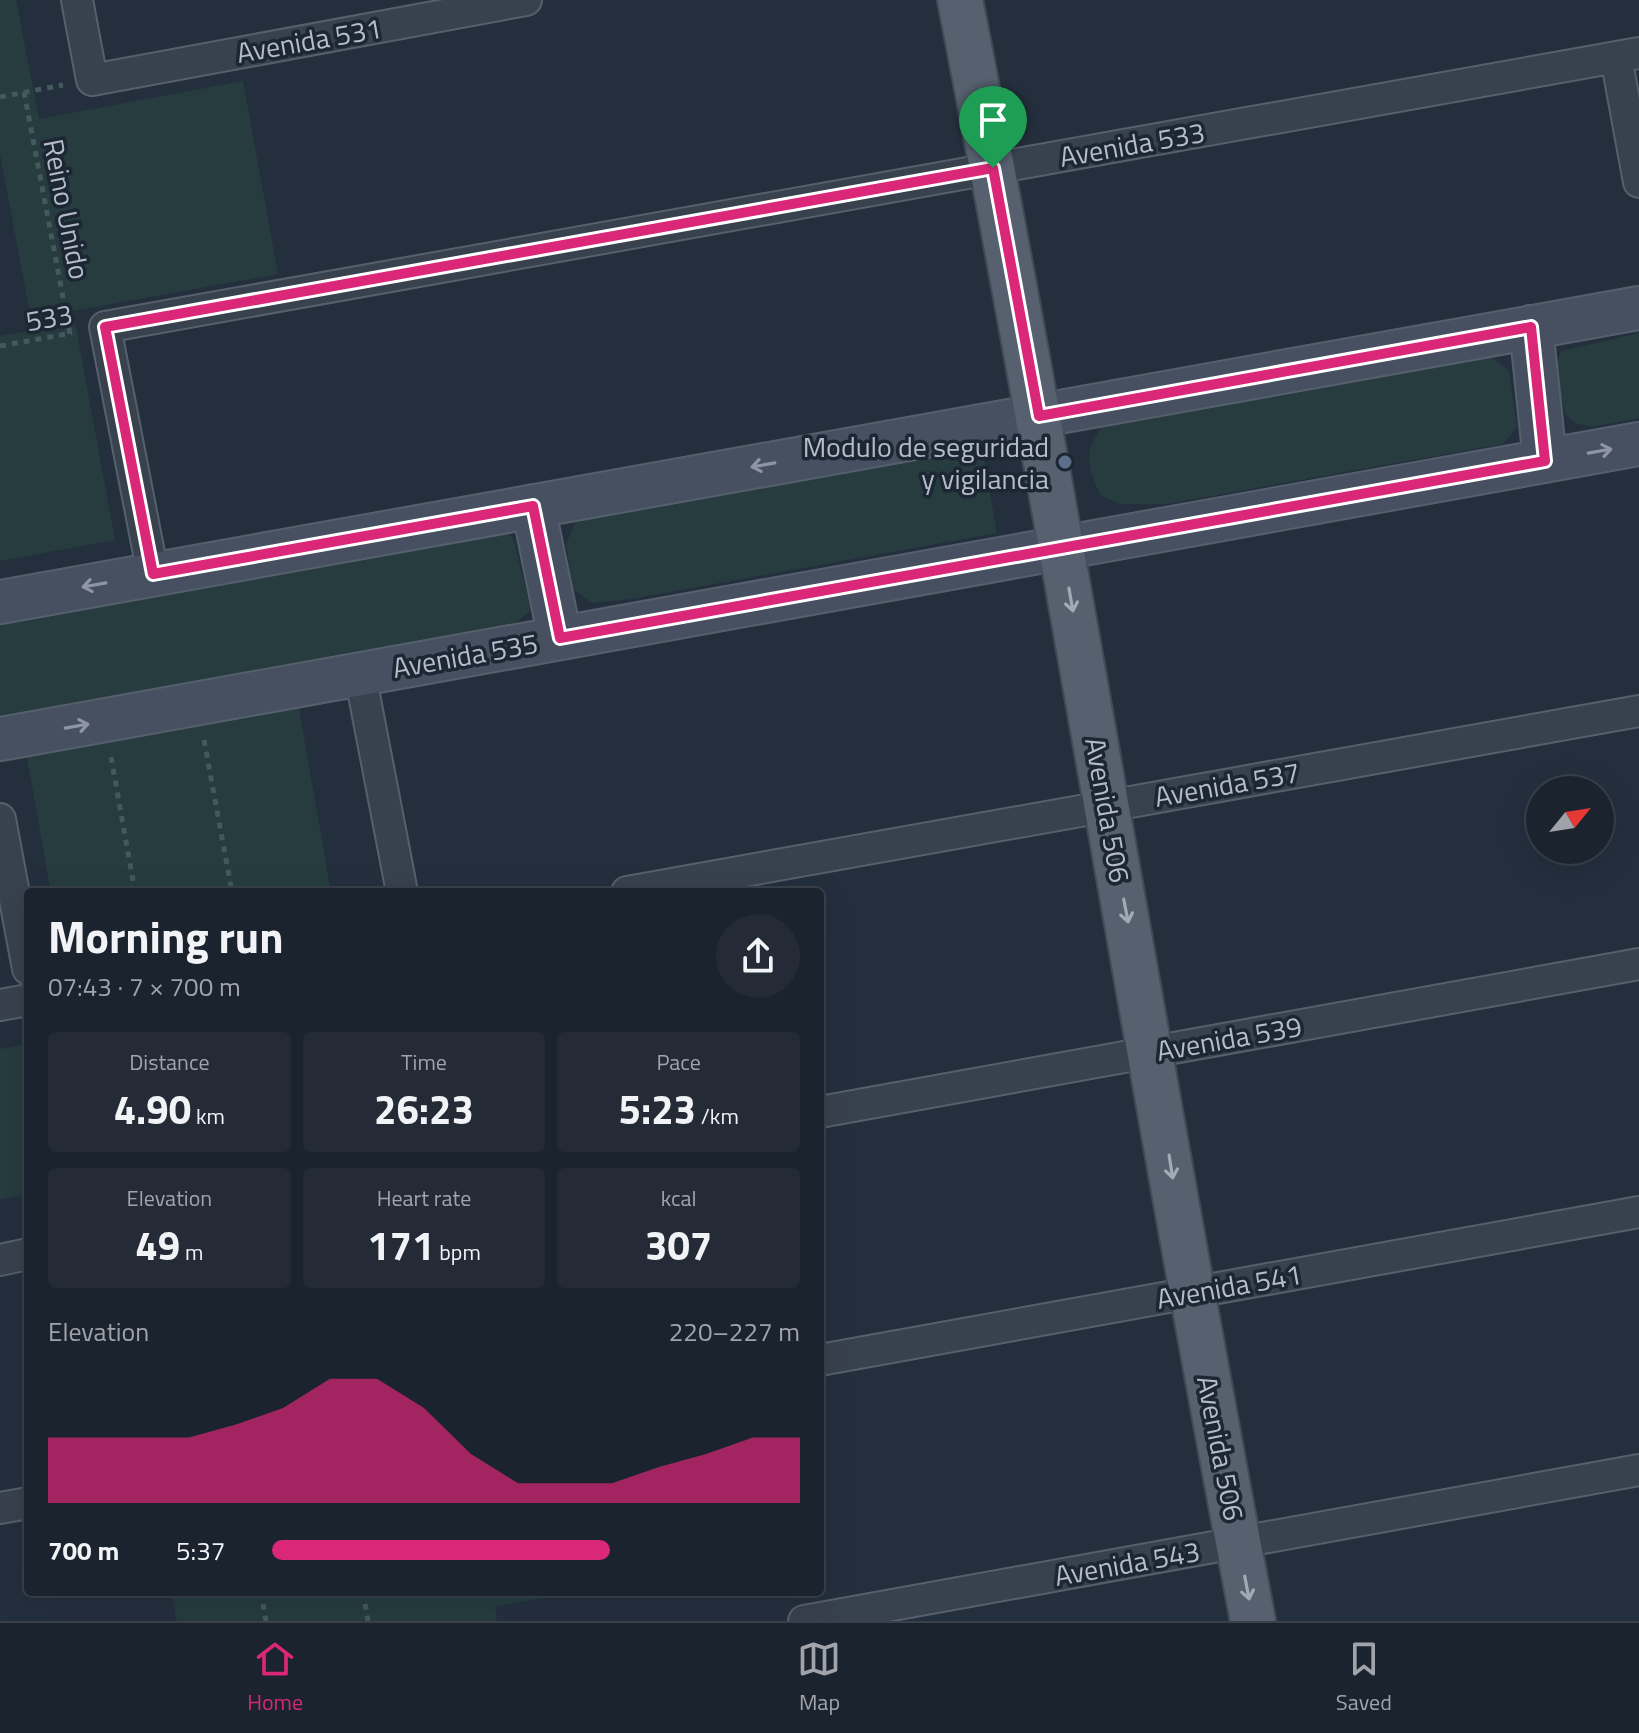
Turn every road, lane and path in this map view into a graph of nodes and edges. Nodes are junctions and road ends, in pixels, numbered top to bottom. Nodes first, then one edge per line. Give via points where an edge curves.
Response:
1 (77, 0) edge
2 (526, 0) edge
3 (960, 0) edge
4 (1628, 55) edge
5 (92, 80) junction
6 (24, 92) junction
7 (0, 97) edge
8 (993, 168) junction
9 (1639, 182) edge
10 (1639, 308) edge
11 (105, 327) junction
12 (1531, 327) junction
13 (70, 334) junction
14 (0, 346) edge
15 (1039, 416) junction
16 (1639, 444) edge
17 (1545, 461) junction
18 (533, 506) junction
19 (1062, 548) junction
20 (153, 574) junction
21 (0, 602) edge
22 (560, 638) junction
23 (360, 674) junction
24 (1639, 711) edge
25 (0, 739) edge
26 (204, 739) dead end
27 (111, 757) dead end
28 (1106, 806) junction
29 (0, 819) edge
30 (134, 888) edge
31 (231, 888) edge
32 (401, 888) edge
33 (649, 888) edge
34 (24, 948) edge
35 (1639, 964) edge
36 (24, 1001) edge
37 (0, 1005) edge
38 (1152, 1052) junction
39 (824, 1111) edge
40 (1639, 1212) edge
41 (24, 1255) edge
42 (0, 1260) edge
43 (1192, 1293) junction
44 (824, 1359) edge
45 (1639, 1470) edge
46 (24, 1504) edge
47 (0, 1508) edge
48 (1238, 1543) junction
49 (262, 1596) edge
50 (364, 1596) edge
51 (266, 1621) edge
52 (368, 1621) edge
53 (804, 1621) edge
54 (1253, 1621) edge

1 - 5 street
2 - 5 street, Avenida 531
3 - 8 main road, Avenida 506
4 - 8 street, Avenida 533
4 - 9 street
5 - 6 path
6 - 7 path
6 - 13 path, Reino Unido
8 - 11 street, Avenida 533
8 - 15 main road, Avenida 506
10 - 12 street
11 - 13 path, 533
11 - 20 street
12 - 15 street
12 - 17 street
13 - 14 path, 533
15 -> 18 street
15 - 19 main road, Avenida 506
17 -> 16 street, Avenida 535
17 - 19 street, Avenida 535
18 - 20 street
18 - 22 street
19 - 22 street, Avenida 535
19 -> 28 main road, Avenida 506
20 -> 21 street
22 - 23 street, Avenida 535
25 -> 23 street, Avenida 535
23 - 32 street
24 - 28 street, Avenida 537
26 - 31 path
27 - 30 path
28 - 33 street, Avenida 537
28 -> 38 main road, Avenida 506
29 - 34 street
35 - 38 street, Avenida 539
36 - 37 street
38 - 39 street, Avenida 539
38 -> 43 main road, Avenida 506
40 - 43 street, Avenida 541
41 - 42 street
43 - 44 street, Avenida 541
43 - 48 main road, Avenida 506
45 - 48 street, Avenida 543
46 - 47 street
48 - 53 street, Avenida 543
48 -> 54 main road, Avenida 506
49 - 51 path
50 - 52 path

